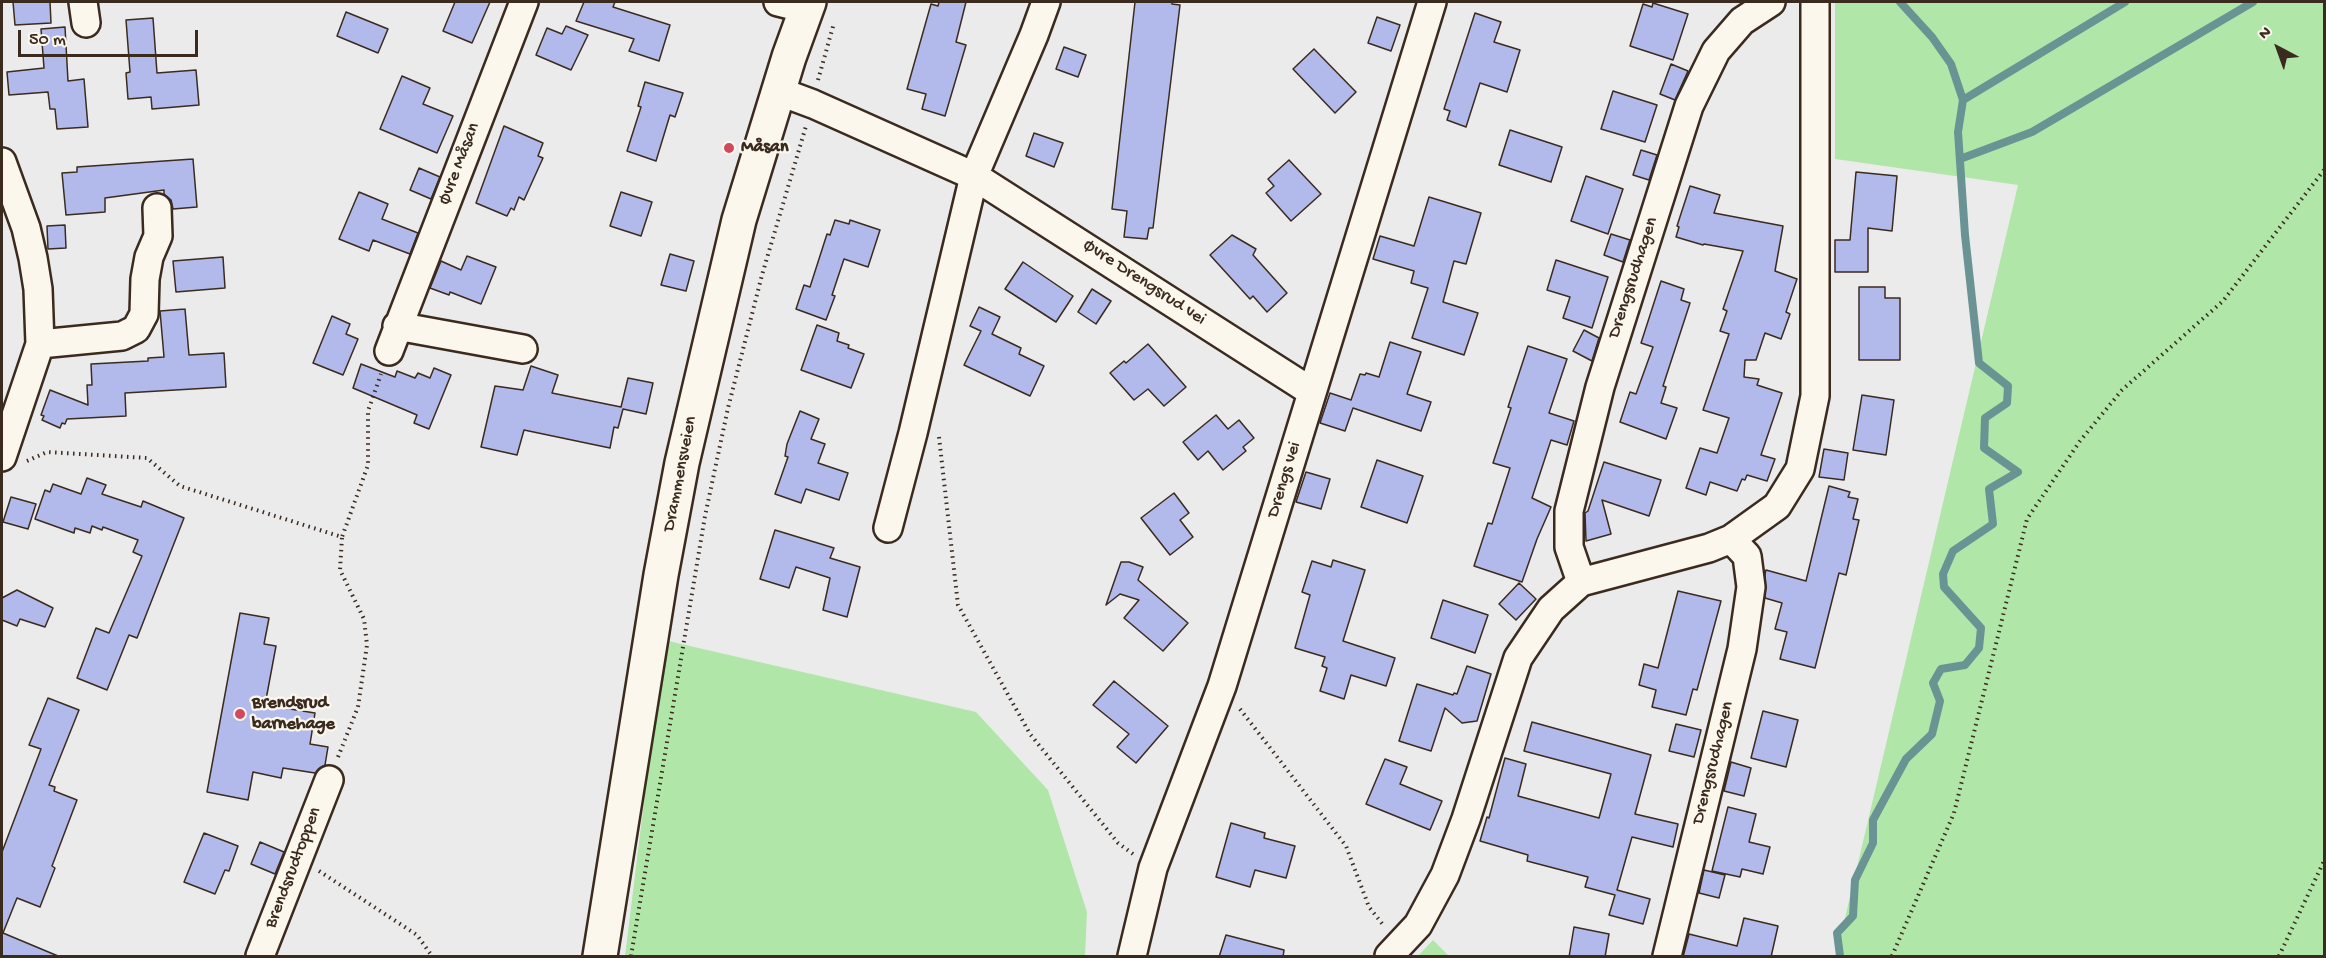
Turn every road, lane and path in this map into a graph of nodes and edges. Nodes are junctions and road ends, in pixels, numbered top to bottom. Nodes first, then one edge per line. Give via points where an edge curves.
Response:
1 (524, 2) edge
2 (1046, 2) edge
3 (1432, 2) edge
4 (1771, 2) edge
5 (1815, 2) edge
6 (807, 6) edge
7 (816, 89) dead end
8 (778, 91) junction
9 (808, 120) dead end
10 (2, 162) edge
11 (2325, 170) edge
12 (974, 176) junction
13 (157, 208) dead end
14 (393, 339) junction
15 (40, 344) junction
16 (523, 349) dead end
17 (1312, 392) junction
18 (938, 431) dead end
19 (11, 461) edge
20 (888, 528) dead end
21 (342, 537) junction
22 (1731, 539) junction
23 (1581, 582) junction
24 (1222, 686) junction
25 (329, 780) joint
26 (298, 858) junction
27 (2325, 861) edge
28 (1153, 868) junction
29 (1394, 951) edge
30 (260, 957) edge
31 (432, 957) edge
32 (600, 957) edge
33 (631, 957) edge
34 (1132, 957) edge
35 (1667, 957) edge
36 (1892, 957) edge
37 (2279, 957) edge

1 - 14 street, Øvre Måsan
2 - 12 street
3 - 17 street, Drengs vei
4 - 23 street, Drengsrudhagen via 1742,21 1716,51 1689,106 1599,387 1569,511 1569,546
5 - 22 street via 1815,396 1800,469 1777,506
6 - 7 path
6 - 8 main road, Drammensveien
8 - 12 street, Øvre Drengsrud vei
8 - 32 main road, Drammensveien via 739,220 682,463
9 - 33 path via 762,275 705,516
10 - 15 street via 33,258
11 - 36 path via 2223,301 2122,390 2080,441 2027,519 1954,813
12 - 17 street, Øvre Drengsrud vei
12 - 20 street
13 - 15 street via 158,236 145,279 144,314 136,329 122,336
14 - 16 street
14 - 21 path via 368,411 368,465
15 - 19 street
17 - 24 street, Drengs vei
18 - 28 path via 958,605 1030,734 1118,843
19 - 21 path via 47,452 147,458 180,486
21 - 25 path via 340,570 364,618 367,645 358,707
22 - 23 street
22 - 35 street, Drengsrudhagen via 1747,556 1751,587 1742,649
23 - 29 street via 1551,609 1518,658 1445,875 1418,925
24 - 28 street, Drengs vei
24 - 29 path via 1347,846 1369,907
25 - 26 street, Brendsrudtoppen
26 - 30 street, Brendsrudtoppen
26 - 31 path via 417,935
27 - 37 path
28 - 34 street, Drengs vei

